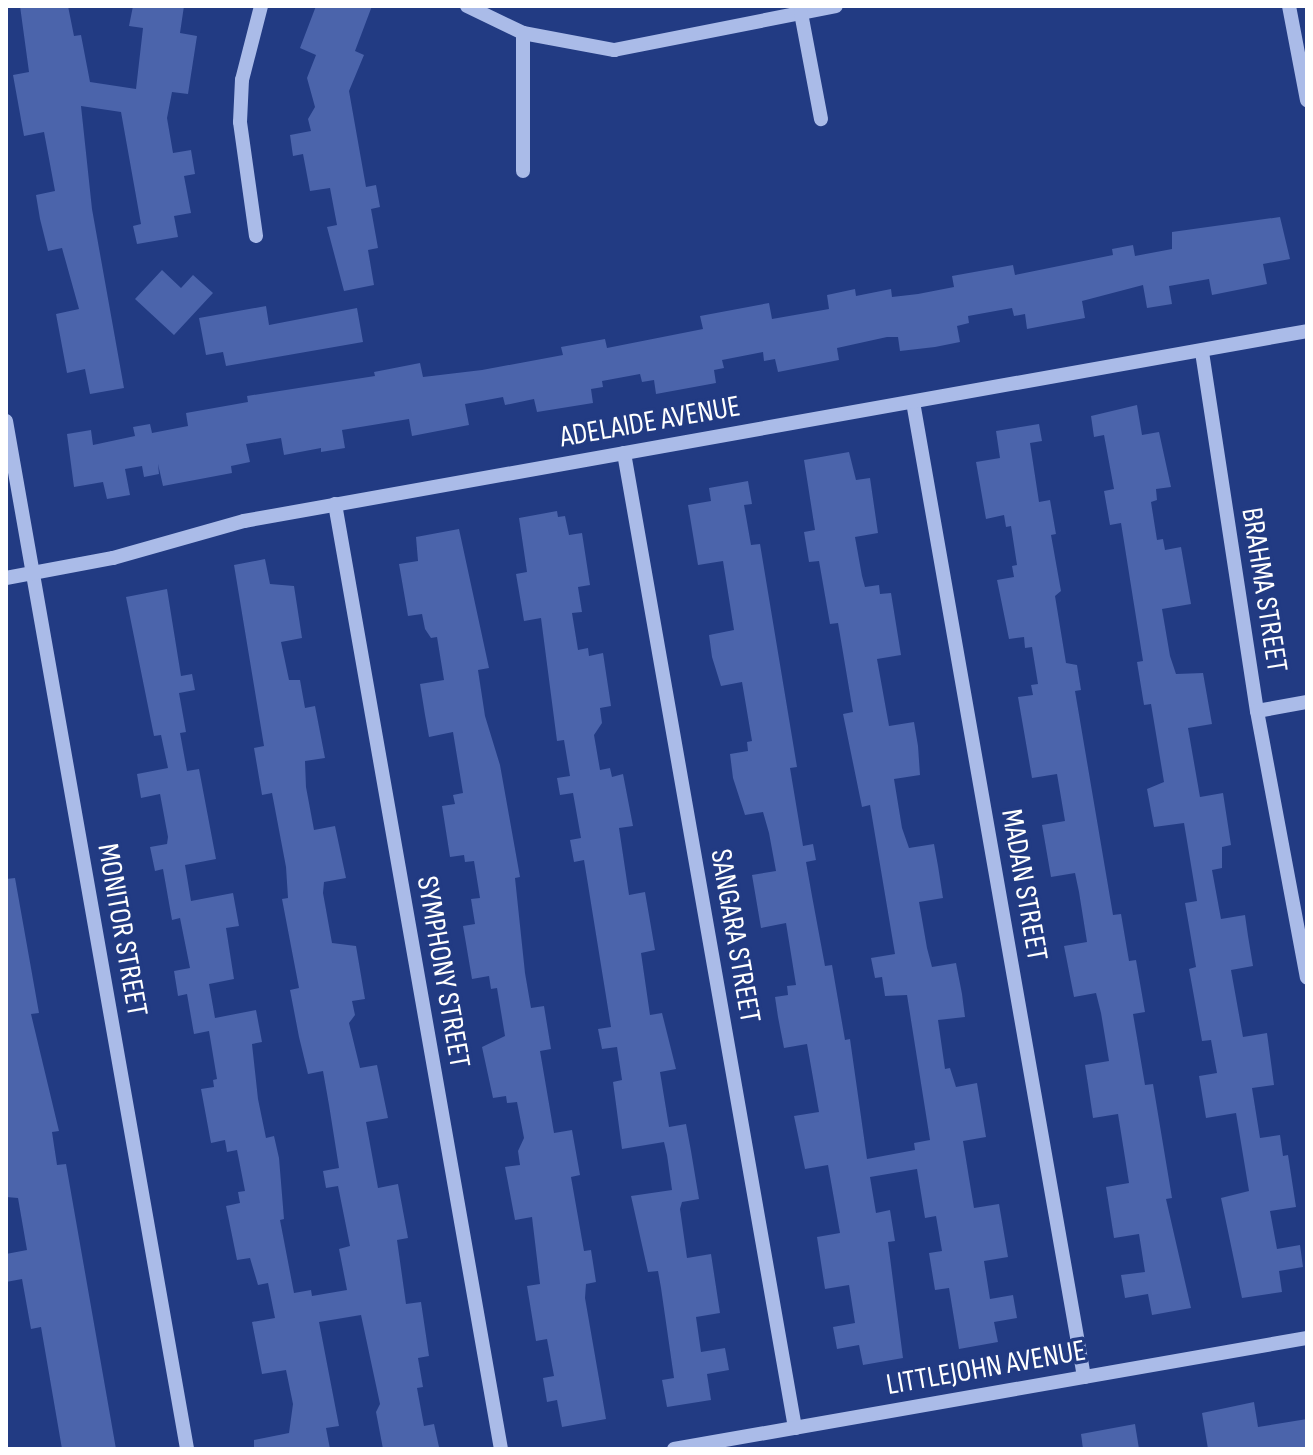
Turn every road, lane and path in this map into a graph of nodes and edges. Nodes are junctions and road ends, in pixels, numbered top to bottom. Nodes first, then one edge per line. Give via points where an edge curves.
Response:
1 (261, 6) edge
2 (467, 6) edge
3 (836, 6) edge
4 (1289, 6) edge
5 (801, 13) junction
6 (523, 33) junction
7 (1307, 100) edge
8 (821, 119) dead end
9 (523, 171) dead end
10 (256, 236) dead end
11 (1307, 331) edge
12 (1202, 352) junction
13 (913, 402) junction
14 (6, 421) edge
15 (624, 453) junction
16 (335, 504) junction
17 (33, 573) junction
18 (6, 578) edge
19 (1307, 702) edge
20 (1257, 711) junction
21 (1307, 977) edge
22 (1307, 1338) edge
23 (1084, 1377) junction
24 (795, 1428) junction
25 (187, 1449) edge
26 (501, 1449) edge
27 (674, 1449) edge

1 - 10 street via 242,80 240,122
2 - 6 street
3 - 5 street
4 - 7 street
5 - 6 street via 614,50
5 - 8 street
6 - 9 street
11 - 12 street, ADELAIDE AVENUE
12 - 13 street, ADELAIDE AVENUE
12 - 20 street, BRAHMA STREET
13 - 15 street, ADELAIDE AVENUE
13 - 23 street, MADAN STREET
14 - 17 street, MONITOR STREET
15 - 16 street, ADELAIDE AVENUE
15 - 24 street, SANGARA STREET
16 - 17 street, ADELAIDE AVENUE
16 - 26 street, SYMPHONY STREET
17 - 18 street, ADELAIDE AVENUE
17 - 25 street, MONITOR STREET
19 - 20 street
20 - 21 street, BRAHMA STREET
22 - 23 street, LITTLEJOHN AVENUE
23 - 24 street, LITTLEJOHN AVENUE
24 - 27 street, LITTLEJOHN AVENUE

